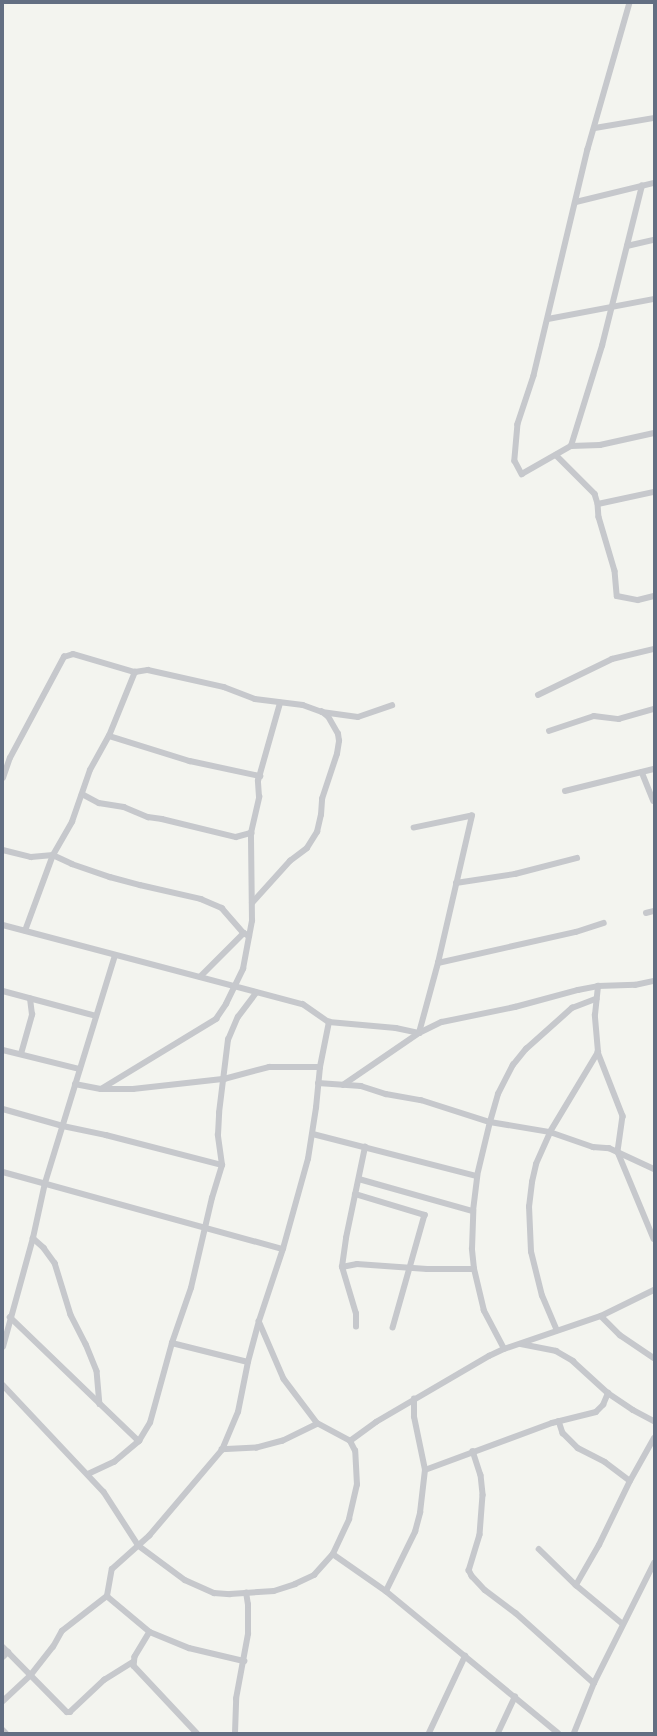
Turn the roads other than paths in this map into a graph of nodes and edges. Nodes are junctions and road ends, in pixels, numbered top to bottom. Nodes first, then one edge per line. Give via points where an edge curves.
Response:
1 (630, 3) edge
2 (654, 118) edge
3 (595, 128) junction
4 (654, 183) edge
5 (642, 186) junction
6 (576, 202) junction
7 (654, 240) edge
8 (627, 246) junction
9 (654, 299) edge
10 (611, 308) junction
11 (548, 320) junction
12 (654, 433) edge
13 (571, 446) junction
14 (556, 455) junction
15 (654, 492) edge
16 (598, 504) junction
17 (654, 596) edge
18 (654, 649) edge
19 (135, 672) junction
20 (538, 695) dead end
21 (280, 703) junction
22 (392, 705) dead end
23 (654, 709) edge
24 (322, 712) junction
25 (549, 732) dead end
26 (109, 736) junction
27 (654, 769) edge
28 (642, 772) junction
29 (260, 776) junction
30 (3, 778) edge
31 (565, 791) dead end
32 (82, 794) junction
33 (654, 801) edge
34 (414, 828) dead end
35 (251, 833) junction
36 (3, 850) edge
37 (53, 855) junction
38 (577, 858) dead end
39 (456, 883) junction
40 (252, 903) junction
41 (654, 911) edge
42 (646, 913) dead end
43 (604, 923) dead end
44 (3, 925) edge
45 (25, 931) junction
46 (246, 934) junction
47 (115, 956) junction
48 (438, 963) junction
49 (200, 977) junction
50 (654, 981) edge
51 (235, 985) junction
52 (598, 986) junction
53 (3, 991) edge
54 (256, 992) junction
55 (30, 999) junction
56 (596, 1000) junction
57 (96, 1016) junction
58 (329, 1022) junction
59 (419, 1033) junction
60 (3, 1050) edge
61 (598, 1052) junction
62 (21, 1054) junction
63 (320, 1067) junction
64 (80, 1069) junction
65 (224, 1080) junction
66 (318, 1083) junction
67 (75, 1084) junction
68 (342, 1085) junction
69 (101, 1089) junction
70 (3, 1109) edge
71 (490, 1122) junction
72 (63, 1126) junction
73 (550, 1132) junction
74 (313, 1134) junction
75 (366, 1147) junction
76 (618, 1152) junction
77 (222, 1164) junction
78 (653, 1170) edge
79 (3, 1172) edge
80 (477, 1176) junction
81 (359, 1179) junction
82 (45, 1183) junction
83 (355, 1194) junction
84 (473, 1211) junction
85 (205, 1228) junction
86 (33, 1238) junction
87 (654, 1239) edge
88 (283, 1249) junction
89 (342, 1267) junction
90 (411, 1267) junction
91 (474, 1269) junction
92 (654, 1290) edge
93 (602, 1316) junction
94 (10, 1317) junction
95 (259, 1321) junction
96 (356, 1327) dead end
97 (393, 1328) dead end
98 (557, 1331) junction
99 (172, 1343) junction
100 (520, 1344) junction
101 (3, 1347) edge
102 (504, 1349) junction
103 (654, 1358) edge
104 (248, 1362) junction
105 (3, 1385) edge
106 (608, 1392) junction
107 (414, 1399) junction
108 (100, 1404) junction
109 (559, 1421) junction
110 (654, 1421) edge
111 (318, 1424) junction
112 (654, 1438) edge
113 (139, 1441) junction
114 (350, 1441) junction
115 (222, 1450) junction
116 (473, 1451) junction
117 (425, 1470) junction
118 (88, 1474) junction
119 (630, 1481) junction
120 (139, 1546) junction
121 (539, 1550) dead end
122 (332, 1554) junction
123 (654, 1563) edge
124 (576, 1585) junction
125 (386, 1591) junction
126 (246, 1594) junction
127 (107, 1596) junction
128 (623, 1624) junction
129 (150, 1632) junction
130 (3, 1647) edge
131 (8, 1652) junction
132 (3, 1656) edge
133 (465, 1656) junction
134 (244, 1661) junction
135 (133, 1662) junction
136 (30, 1676) junction
137 (594, 1683) junction
138 (516, 1697) junction
139 (3, 1701) edge
140 (3, 1730) edge
141 (6, 1733) edge
142 (197, 1733) edge
143 (235, 1733) edge
144 (429, 1733) edge
145 (498, 1733) edge
146 (558, 1733) edge
147 (574, 1733) edge

1 - 3 street
2 - 3 street
3 - 6 street
4 - 5 street
5 - 6 street
5 - 8 street
6 - 11 street
7 - 8 street
8 - 10 street
9 - 10 street
10 - 11 street
10 - 13 street
11 - 14 street via 534,376 518,424 514,455 522,474
12 - 13 street via 600,445
13 - 14 street
14 - 16 street via 595,494
15 - 16 street
16 - 17 street via 599,518 615,571 617,596 638,600
18 - 20 street via 612,659
19 - 21 street via 148,670 224,687 255,699
19 - 26 street
19 - 30 street via 73,654 64,656 10,758
21 - 24 street via 302,705
21 - 29 street
22 - 24 street via 358,717
23 - 25 street via 619,719 594,716
24 - 40 street via 338,734 339,741 322,799 316,832 307,848 290,861
26 - 29 street via 190,761
26 - 32 street via 90,770
27 - 28 street
28 - 31 street
28 - 33 street
29 - 35 street via 259,797
32 - 35 street via 99,803 124,807 148,817 236,837
32 - 37 street via 70,826
34 - 39 street via 472,816
35 - 40 street
36 - 37 street via 31,857
37 - 45 street
37 - 46 street via 110,877 217,904
38 - 39 street via 515,874
39 - 48 street
40 - 46 street
41 - 42 street
43 - 48 street via 562,936
44 - 45 street
45 - 47 street
46 - 49 street
46 - 51 street via 243,969
47 - 49 street
47 - 57 street
48 - 59 street
49 - 51 street
50 - 52 street via 636,985
51 - 54 street
51 - 69 street via 216,1019
52 - 56 street
52 - 59 street via 442,1022
53 - 55 street
54 - 58 street via 303,1004
54 - 65 street via 238,1017 228,1040
55 - 57 street
55 - 62 street via 32,1015
56 - 61 street
56 - 71 street via 572,1008 526,1049 513,1065 498,1094
57 - 64 street
58 - 59 street via 396,1028
58 - 63 street
59 - 68 street
60 - 62 street
61 - 73 street
61 - 76 street via 624,1116
62 - 64 street
63 - 65 street via 269,1067
63 - 66 street
64 - 67 street
65 - 69 street via 133,1089
65 - 77 street via 218,1134
66 - 68 street
66 - 74 street
67 - 69 street
67 - 72 street
68 - 71 street via 361,1086 386,1094 402,1095
70 - 72 street
71 - 73 street
71 - 80 street
72 - 77 street
72 - 82 street
73 - 76 street via 593,1147 609,1148
73 - 98 street via 536,1164 532,1182 530,1228 535,1274
74 - 75 street
74 - 88 street
75 - 80 street
75 - 81 street
76 - 78 street
76 - 87 street
77 - 85 street
79 - 82 street
80 - 84 street
81 - 83 street
81 - 84 street
82 - 85 street
82 - 86 street
83 - 89 street
83 - 90 street via 425,1215
84 - 91 street
85 - 88 street
85 - 99 street via 191,1288
86 - 94 street
86 - 108 street via 55,1263 71,1315 97,1371
88 - 95 street
89 - 90 street via 357,1264
89 - 96 street via 356,1314
90 - 91 street
90 - 97 street
91 - 102 street via 484,1311
92 - 93 street
93 - 98 street
93 - 103 street via 620,1335
94 - 101 street
94 - 108 street
95 - 104 street
95 - 111 street via 284,1378
98 - 100 street
99 - 104 street
99 - 113 street via 150,1423
100 - 102 street
100 - 106 street via 556,1351 573,1360
102 - 107 street
104 - 115 street via 238,1412
105 - 118 street
106 - 109 street via 603,1405 596,1412
106 - 110 street
107 - 114 street
107 - 117 street via 414,1418
108 - 113 street
109 - 116 street
109 - 119 street via 563,1433 578,1448 605,1462
111 - 114 street
111 - 115 street via 283,1441 257,1448
112 - 119 street
113 - 118 street via 114,1462
114 - 122 street via 355,1451 357,1485 349,1519
115 - 120 street
116 - 117 street
116 - 137 street via 481,1475 483,1495 480,1535 469,1570 472,1576
117 - 125 street via 416,1532
118 - 120 street via 104,1492
119 - 124 street
120 - 126 street via 198,1587 214,1592
120 - 127 street via 112,1569
121 - 124 street
122 - 125 street
122 - 126 street via 314,1575 295,1584 274,1591
123 - 128 street
124 - 128 street
125 - 133 street
126 - 134 street via 249,1620
127 - 129 street
127 - 136 street via 62,1631
128 - 137 street
129 - 134 street via 189,1648
129 - 135 street
130 - 131 street
131 - 132 street
131 - 136 street
133 - 138 street
133 - 144 street
134 - 143 street via 236,1699
135 - 136 street via 104,1680 70,1712 63,1710
135 - 142 street via 136,1670
136 - 139 street
137 - 147 street
138 - 145 street
138 - 146 street
140 - 141 street

